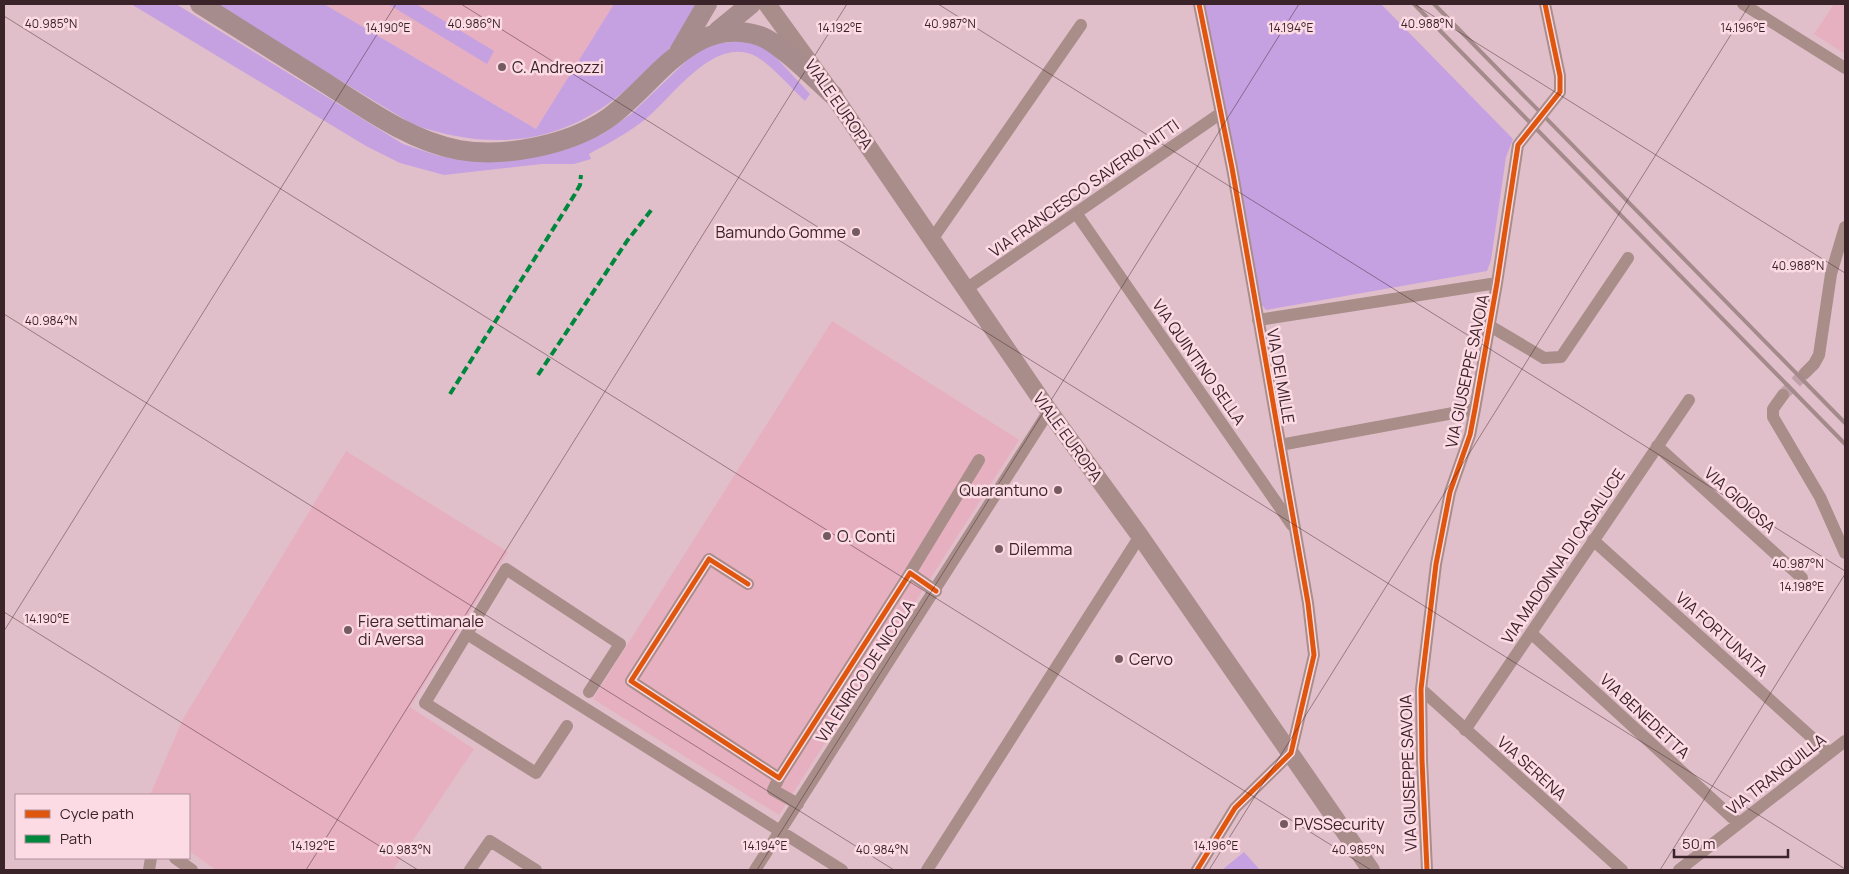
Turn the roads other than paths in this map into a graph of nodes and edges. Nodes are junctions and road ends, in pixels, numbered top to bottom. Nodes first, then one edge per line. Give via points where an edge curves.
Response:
1 (200, 4) edge
2 (751, 4) edge
3 (767, 4) edge
4 (1199, 4) edge
5 (1545, 4) edge
6 (1743, 4) edge
7 (708, 5) edge
8 (1081, 25) dead end
9 (716, 32) junction
10 (678, 53) junction
11 (1845, 68) edge
12 (833, 94) junction
13 (1221, 113) junction
14 (1076, 213) junction
15 (1845, 227) edge
16 (933, 238) junction
17 (1628, 258) dead end
18 (1497, 283) junction
19 (966, 289) junction
20 (1258, 320) junction
21 (1490, 326) junction
22 (1805, 373) tunnel mouth
23 (1783, 395) tunnel mouth
24 (1689, 400) dead end
25 (1475, 409) junction
26 (1049, 411) junction
27 (1280, 444) junction
28 (1657, 446) junction
29 (979, 460) dead end
30 (1295, 529) junction
31 (1140, 536) junction
32 (1594, 540) junction
33 (1845, 553) edge
34 (910, 573) junction
35 (1802, 578) dead end
36 (748, 584) dead end
37 (936, 590) junction
38 (1531, 633) junction
39 (467, 634) junction
40 (1421, 689) junction
41 (589, 692) dead end
42 (567, 726) dead end
43 (1465, 730) junction
44 (1845, 741) edge
45 (1291, 752) junction
46 (1829, 753) junction
47 (779, 778) junction
48 (798, 804) junction
49 (1738, 823) junction
50 (780, 832) junction
51 (176, 859) edge
52 (192, 870) edge
53 (470, 870) edge
54 (536, 870) edge
55 (755, 870) edge
56 (842, 870) edge
57 (928, 870) edge
58 (1197, 870) edge
59 (1371, 870) edge
60 (1427, 870) edge
61 (1622, 870) edge
62 (1679, 870) edge

1 - 10 highway via 371,112 418,137 458,150 520,150 583,132 607,118
2 - 9 highway
3 - 12 main road, VIALE EUROPA
4 - 13 street, VIA DEI MILLE
5 - 18 street, VIA GIUSEPPE SAVOIA via 1560,76 1560,92 1518,145
6 - 11 street
7 - 10 highway
8 - 16 street
9 - 10 highway
9 - 12 highway via 736,29 762,36
12 - 16 main road, VIALE EUROPA
13 - 14 street, VIA FRANCESCO SAVERIO NITTI
13 - 20 street, VIA DEI MILLE
14 - 19 street, VIA FRANCESCO SAVERIO NITTI
14 - 30 street, VIA QUINTINO SELLA
15 - 22 street via 1831,274 1819,355
16 - 19 main road, VIALE EUROPA
17 - 21 street via 1562,357 1544,358
18 - 20 street
18 - 21 street, VIA GIUSEPPE SAVOIA
19 - 26 main road, VIALE EUROPA
20 - 27 street, VIA DEI MILLE
21 - 25 street, VIA GIUSEPPE SAVOIA
23 - 33 street via 1776,402 1773,417 1820,497
24 - 28 street, VIA MADONNA DI CASALUCE
25 - 27 street
25 - 40 street, VIA GIUSEPPE SAVOIA via 1450,492 1436,564
26 - 31 main road, VIALE EUROPA
26 - 37 street, VIA ENRICO DE NICOLA
27 - 30 street, VIA DEI MILLE
28 - 32 street, VIA MADONNA DI CASALUCE
28 - 35 street, VIA GIOIOSA
29 - 34 street
30 - 45 street, VIA DEI MILLE via 1314,656
31 - 45 main road, VIALE EUROPA
31 - 57 street
32 - 38 street, VIA MADONNA DI CASALUCE
32 - 46 street, VIA FORTUNATA
34 - 37 street
34 - 47 street
36 - 47 street via 708,559 631,681
37 - 48 street, VIA ENRICO DE NICOLA
38 - 43 street, VIA MADONNA DI CASALUCE
38 - 49 street, VIA BENEDETTA
39 - 41 street via 506,569 620,644
39 - 42 street via 425,703 536,773
39 - 50 street
40 - 43 street, VIA SERENA
40 - 60 street, VIA GIUSEPPE SAVOIA
43 - 61 street, VIA SERENA
44 - 46 street, VIA TRANQUILLA
45 - 58 street via 1235,808
45 - 59 main road, VIALE EUROPA
46 - 49 street, VIA TRANQUILLA
47 - 48 street via 773,790
48 - 50 street, VIA ENRICO DE NICOLA
49 - 62 street, VIA TRANQUILLA
50 - 55 street, VIA ENRICO DE NICOLA
50 - 56 street
51 - 52 street
53 - 54 street via 490,841

